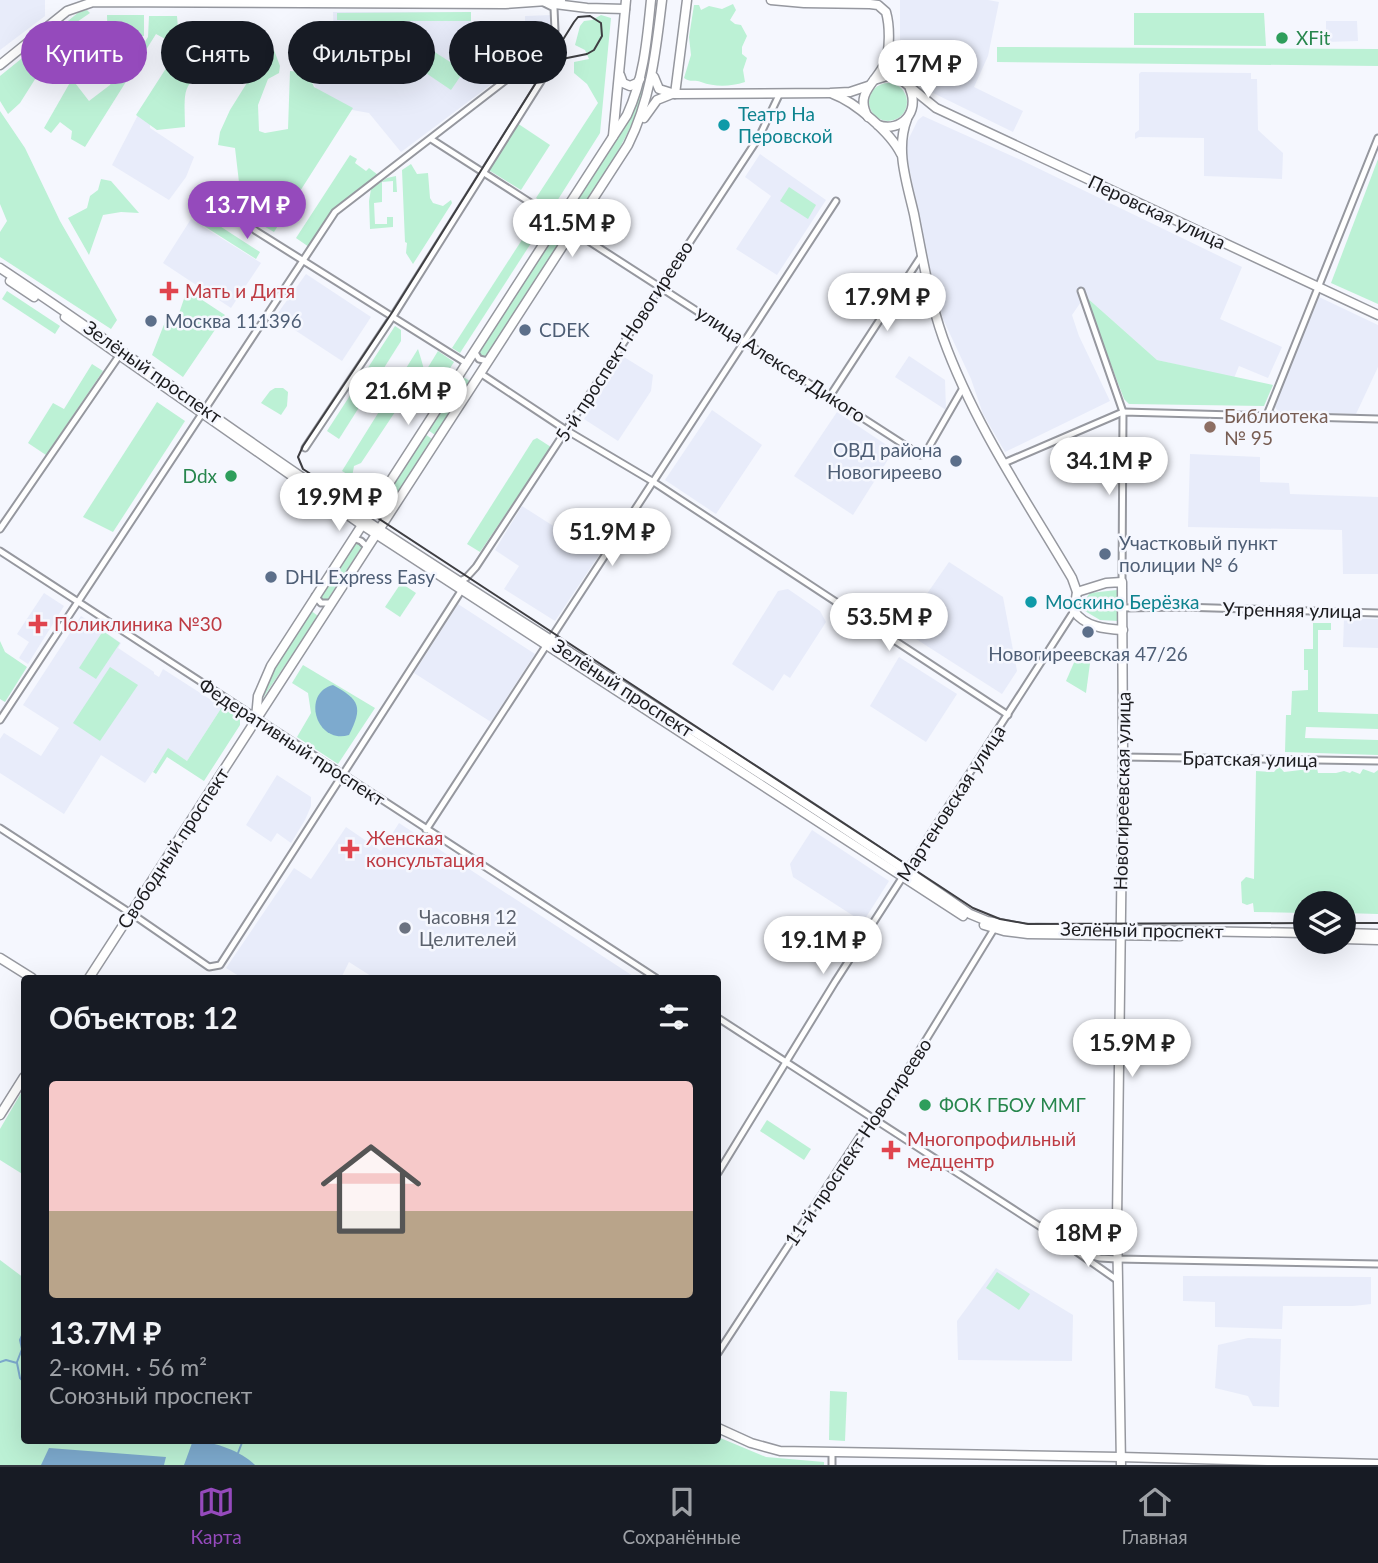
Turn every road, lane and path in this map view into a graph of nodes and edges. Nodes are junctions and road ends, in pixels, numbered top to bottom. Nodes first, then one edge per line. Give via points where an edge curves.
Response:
1 (561, 0) edge
2 (652, 0) edge
3 (662, 0) edge
4 (687, 0) edge
5 (771, 0) edge
6 (542, 1) edge
7 (626, 4) edge
8 (888, 55) junction
9 (654, 63) junction
10 (0, 65) edge
11 (620, 72) junction
12 (641, 76) junction
13 (539, 84) edge
14 (870, 84) junction
15 (906, 84) junction
16 (780, 93) junction
17 (830, 93) junction
18 (676, 94) junction
19 (936, 108) junction
20 (908, 117) junction
21 (870, 119) junction
22 (612, 138) junction
23 (1378, 138) edge
24 (431, 139) junction
25 (628, 145) junction
26 (902, 158) junction
27 (483, 173) junction
28 (235, 194) dead end
29 (836, 201) dead end
30 (559, 221) junction
31 (573, 230) junction
32 (552, 232) junction
33 (565, 243) junction
34 (922, 254) junction
35 (303, 261) junction
36 (0, 268) edge
37 (0, 274) edge
38 (660, 285) junction
39 (1319, 288) junction
40 (1081, 291) dead end
41 (1378, 315) edge
42 (393, 316) junction
43 (744, 340) junction
44 (474, 351) junction
45 (121, 352) junction
46 (488, 361) junction
47 (467, 363) junction
48 (480, 373) junction
49 (460, 374) junction
50 (474, 382) junction
51 (963, 388) junction
52 (830, 396) junction
53 (205, 411) junction
54 (1123, 412) junction
55 (1267, 415) junction
56 (1378, 419) edge
57 (566, 430) junction
58 (305, 448) dead end
59 (1004, 463) junction
60 (652, 481) junction
61 (377, 500) junction
62 (391, 509) junction
63 (363, 522) junction
64 (0, 529) edge
65 (377, 531) junction
66 (353, 538) junction
67 (366, 547) junction
68 (0, 551) edge
69 (1122, 582) junction
70 (462, 586) junction
71 (1077, 592) junction
72 (316, 596) junction
73 (77, 601) junction
74 (330, 603) junction
75 (1123, 608) junction
76 (1074, 611) junction
77 (1378, 612) edge
78 (1123, 630) junction
79 (548, 643) junction
80 (1008, 715) junction
81 (257, 718) junction
82 (0, 720) edge
83 (1123, 757) junction
84 (1378, 761) edge
85 (341, 775) junction
86 (0, 828) edge
87 (426, 830) junction
88 (905, 874) junction
89 (131, 914) junction
90 (994, 929) junction
91 (1120, 932) junction
92 (1293, 933) edge
93 (1356, 933) edge
94 (1378, 934) edge
95 (1293, 938) edge
96 (1356, 939) edge
97 (1378, 940) edge
98 (0, 958) edge
99 (27, 975) edge
100 (91, 975) edge
101 (651, 975) edge
102 (721, 1020) edge
103 (786, 1062) junction
104 (21, 1082) edge
105 (0, 1115) edge
106 (874, 1120) junction
107 (721, 1168) edge
108 (1116, 1221) junction
109 (1069, 1246) junction
110 (1116, 1259) junction
111 (1378, 1264) edge
112 (1117, 1280) junction
113 (721, 1348) edge
114 (721, 1429) edge
115 (832, 1453) junction
116 (1120, 1461) edge
117 (1378, 1464) edge
118 (832, 1465) edge

1 - 6 main road
2 - 12 main road, Свободный проспект
3 - 9 main road, Свободный проспект
4 - 18 main road
5 - 8 main road via 870,4 883,9 888,18
6 - 7 main road via 587,8
6 - 10 main road via 93,2 67,11
6 - 24 street via 554,8 552,39
7 - 11 main road
8 - 14 main road
8 - 15 main road
9 - 18 main road via 656,86
9 - 25 main road, Свободный проспект
11 - 12 main road via 623,83 630,86
11 - 22 main road
12 - 22 main road, Свободный проспект via 631,106
13 - 27 street
14 - 15 main road via 887,76
14 - 17 main road
14 - 21 main road via 863,102
15 - 19 main road, Перовская улица
15 - 20 main road via 914,99
16 - 17 main road
16 - 18 main road
16 - 38 street, 5-й проспект Новогиреево via 759,137
17 - 21 main road
18 - 25 main road via 654,103
19 - 20 main road via 923,108
19 - 39 main road, Перовская улица
20 - 21 main road via 888,127
20 - 26 main road
21 - 26 main road
22 - 30 main road, Свободный проспект
23 - 39 street
24 - 27 street
24 - 35 street via 339,209
25 - 31 main road, Свободный проспект
26 - 34 main road
27 - 30 street
27 - 42 street
28 - 35 street via 235,210 241,219
29 - 43 street
30 - 32 main road, Свободный проспект
31 - 33 main road, Свободный проспект
31 - 38 street, улица Алексея Дикого
32 - 33 street
32 - 44 main road, Свободный проспект
33 - 46 main road, Свободный проспект
34 - 51 main road via 938,322
34 - 52 street
35 - 42 street
35 - 53 street
36 - 45 main road, Зелёный проспект
37 - 45 main road, Зелёный проспект
38 - 43 street, улица Алексея Дикого
38 - 57 street, 5-й проспект Новогиреево
39 - 41 main road, Перовская улица
39 - 55 street
40 - 54 street, Новогиреевская улица
42 - 47 street
42 - 58 street
43 - 52 street, улица Алексея Дикого
43 - 60 street
44 - 46 street
44 - 47 main road, Свободный проспект
45 - 53 main road, Зелёный проспект
45 - 64 street
46 - 48 main road, Свободный проспект
47 - 49 main road, Свободный проспект
48 - 50 main road, Свободный проспект
48 - 57 street
49 - 50 street
49 - 61 main road, Свободный проспект
50 - 62 main road, Свободный проспект
51 - 52 street, улица Алексея Дикого via 923,455
51 - 59 main road
53 - 63 main road, Зелёный проспект
53 - 73 street
54 - 55 street
54 - 59 street
54 - 69 street, Новогиреевская улица
55 - 56 street
57 - 60 street
57 - 70 street, 5-й проспект Новогиреево
59 - 71 main road
60 - 79 street
60 - 80 street
61 - 62 street
61 - 63 main road, Свободный проспект
62 - 65 main road, Свободный проспект
63 - 65 main road, Зелёный проспект
63 - 66 main road, Свободный проспект
65 - 67 main road, Свободный проспект
65 - 70 main road, Зелёный проспект
66 - 67 street
66 - 72 main road, Свободный проспект
67 - 74 main road, Свободный проспект
68 - 73 street, Федеративный проспект
69 - 71 main road
69 - 75 main road, Новогиреевская улица
70 - 79 main road, Зелёный проспект
70 - 85 street, 5-й проспект Новогиреево
71 - 76 main road
72 - 74 street via 321,603
72 - 81 main road, Свободный проспект via 264,679
73 - 81 street, Федеративный проспект
73 - 82 street
74 - 81 main road, Свободный проспект
75 - 77 street, Утренняя улица
75 - 78 main road, Новогиреевская улица
76 - 78 main road via 1087,623
76 - 80 street, Мартеновская улица
78 - 83 main road, Новогиреевская улица
79 - 87 street
79 - 88 main road, Зелёный проспект
80 - 88 street, Мартеновская улица
81 - 85 street, Федеративный проспект
81 - 89 main road, Свободный проспект
83 - 84 street, Братская улица
83 - 91 main road, Новогиреевская улица
85 - 87 street, Федеративный проспект
85 - 89 street, 5-й проспект Новогиреево via 220,965 209,967
86 - 89 street
87 - 101 street, Федеративный проспект
88 - 90 main road, Зелёный проспект via 968,919
88 - 91 main road, Зелёный проспект via 987,921 1024,928
88 - 103 street, Мартеновская улица
89 - 100 main road, Свободный проспект
90 - 91 main road, Зелёный проспект via 1028,934
90 - 106 street, 11-й проспект Новогиреево
91 - 92 main road, Зелёный проспект
91 - 95 main road, Зелёный проспект
91 - 108 main road, Новогиреевская улица
93 - 94 main road
96 - 97 main road
98 - 99 main road
102 - 103 street
103 - 106 street
103 - 107 street, Мартеновская улица
104 - 105 main road
106 - 109 street
106 - 113 street, 11-й проспект Новогиреево
108 - 109 street via 1110,1236 1102,1241
108 - 110 main road, Новогиреевская улица
109 - 110 street
109 - 112 street
110 - 111 street
110 - 112 main road, Новогиреевская улица
112 - 116 main road, Новогиреевская улица
114 - 115 main road via 771,1449
115 - 116 main road
115 - 118 street
116 - 117 main road

